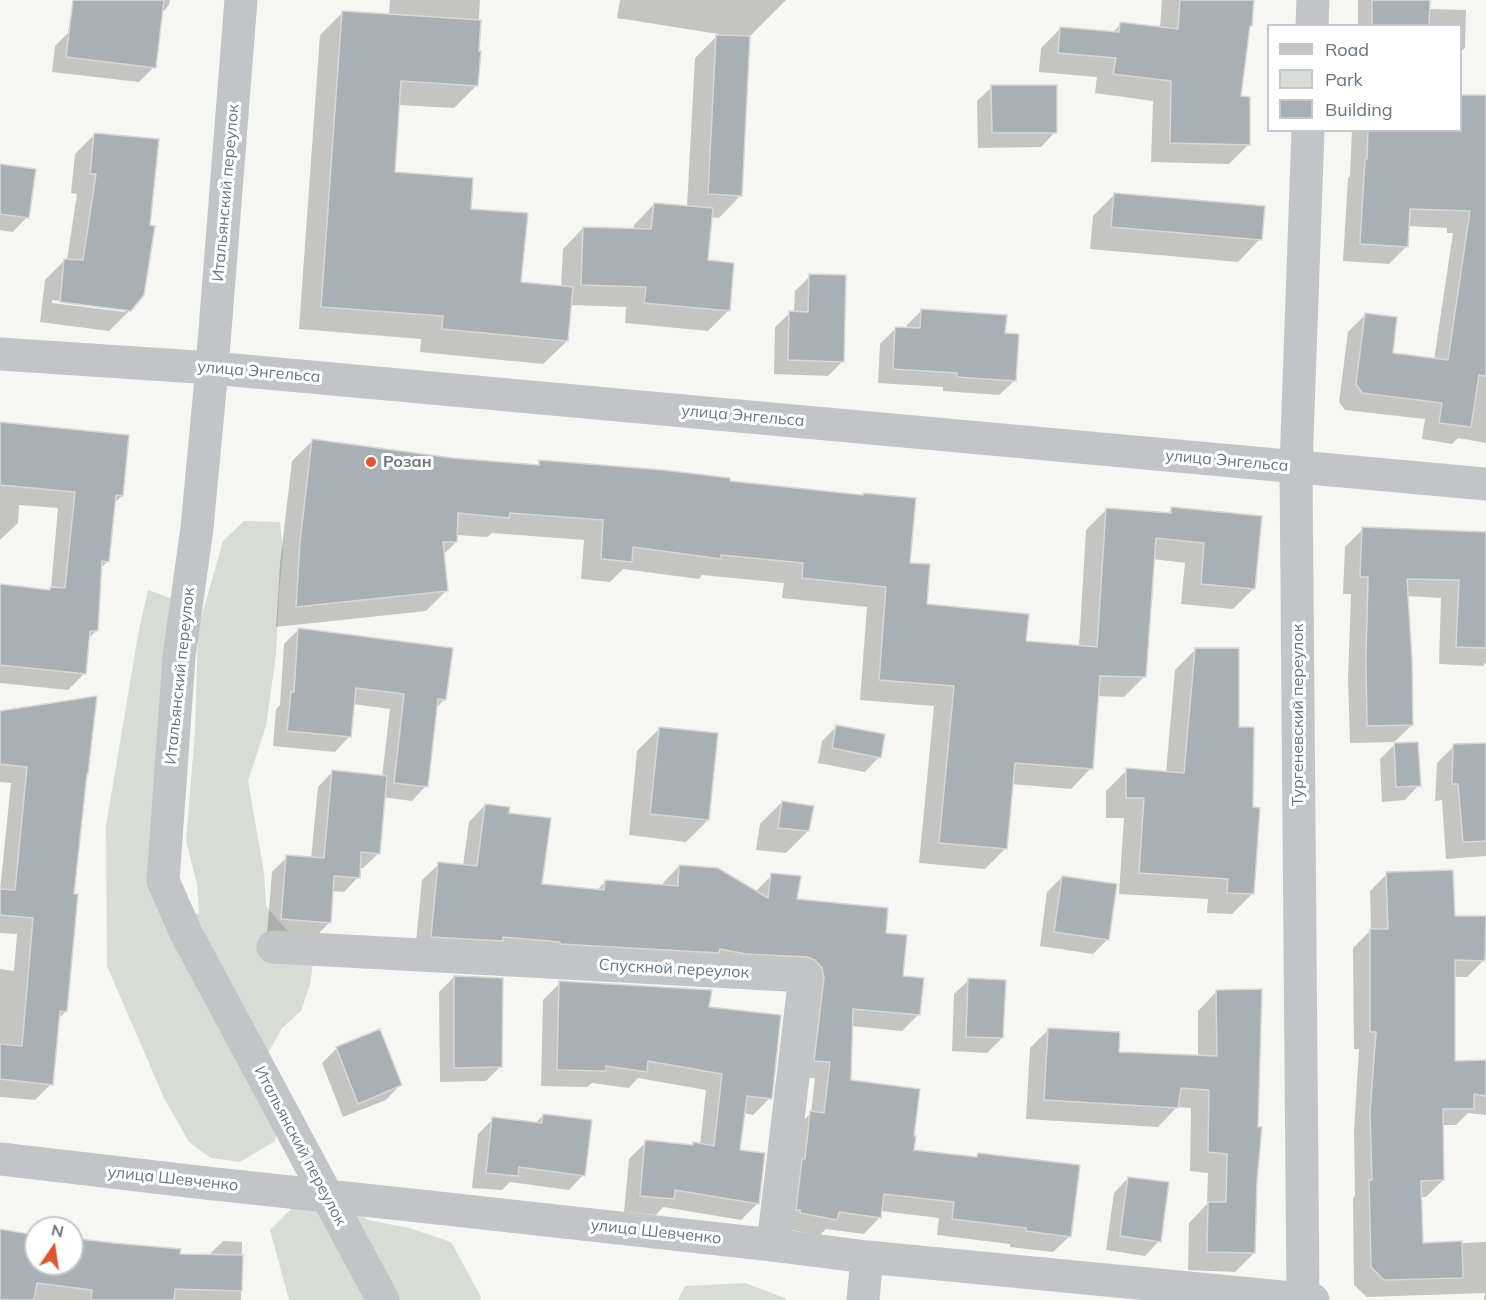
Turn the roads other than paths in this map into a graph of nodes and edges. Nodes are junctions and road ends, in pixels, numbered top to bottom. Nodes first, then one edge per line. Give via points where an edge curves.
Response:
1 (241, 0) edge
2 (1313, 0) edge
3 (1312, 24) edge
4 (1308, 132) edge
5 (0, 354) edge
6 (212, 368) junction
7 (1296, 467) junction
8 (1486, 483) edge
9 (273, 947) dead end
10 (0, 1159) edge
11 (773, 1245) junction
12 (867, 1257) junction
13 (1308, 1299) edge
14 (383, 1300) edge
15 (863, 1300) edge

1 - 6 street, Итальянский переулок
2 - 3 street
4 - 7 street, Тургеневский переулок
5 - 6 street, улица Энгельса
6 - 7 street, улица Энгельса
6 - 14 street, Итальянский переулок via 197,528 179,657 162,881 186,933
7 - 8 street, улица Энгельса
7 - 13 street, Тургеневский переулок
9 - 11 street, Спускной переулок via 805,976
10 - 11 street, улица Шевченко, bridge
11 - 12 street, улица Шевченко
12 - 13 street, улица Шевченко
12 - 15 street

